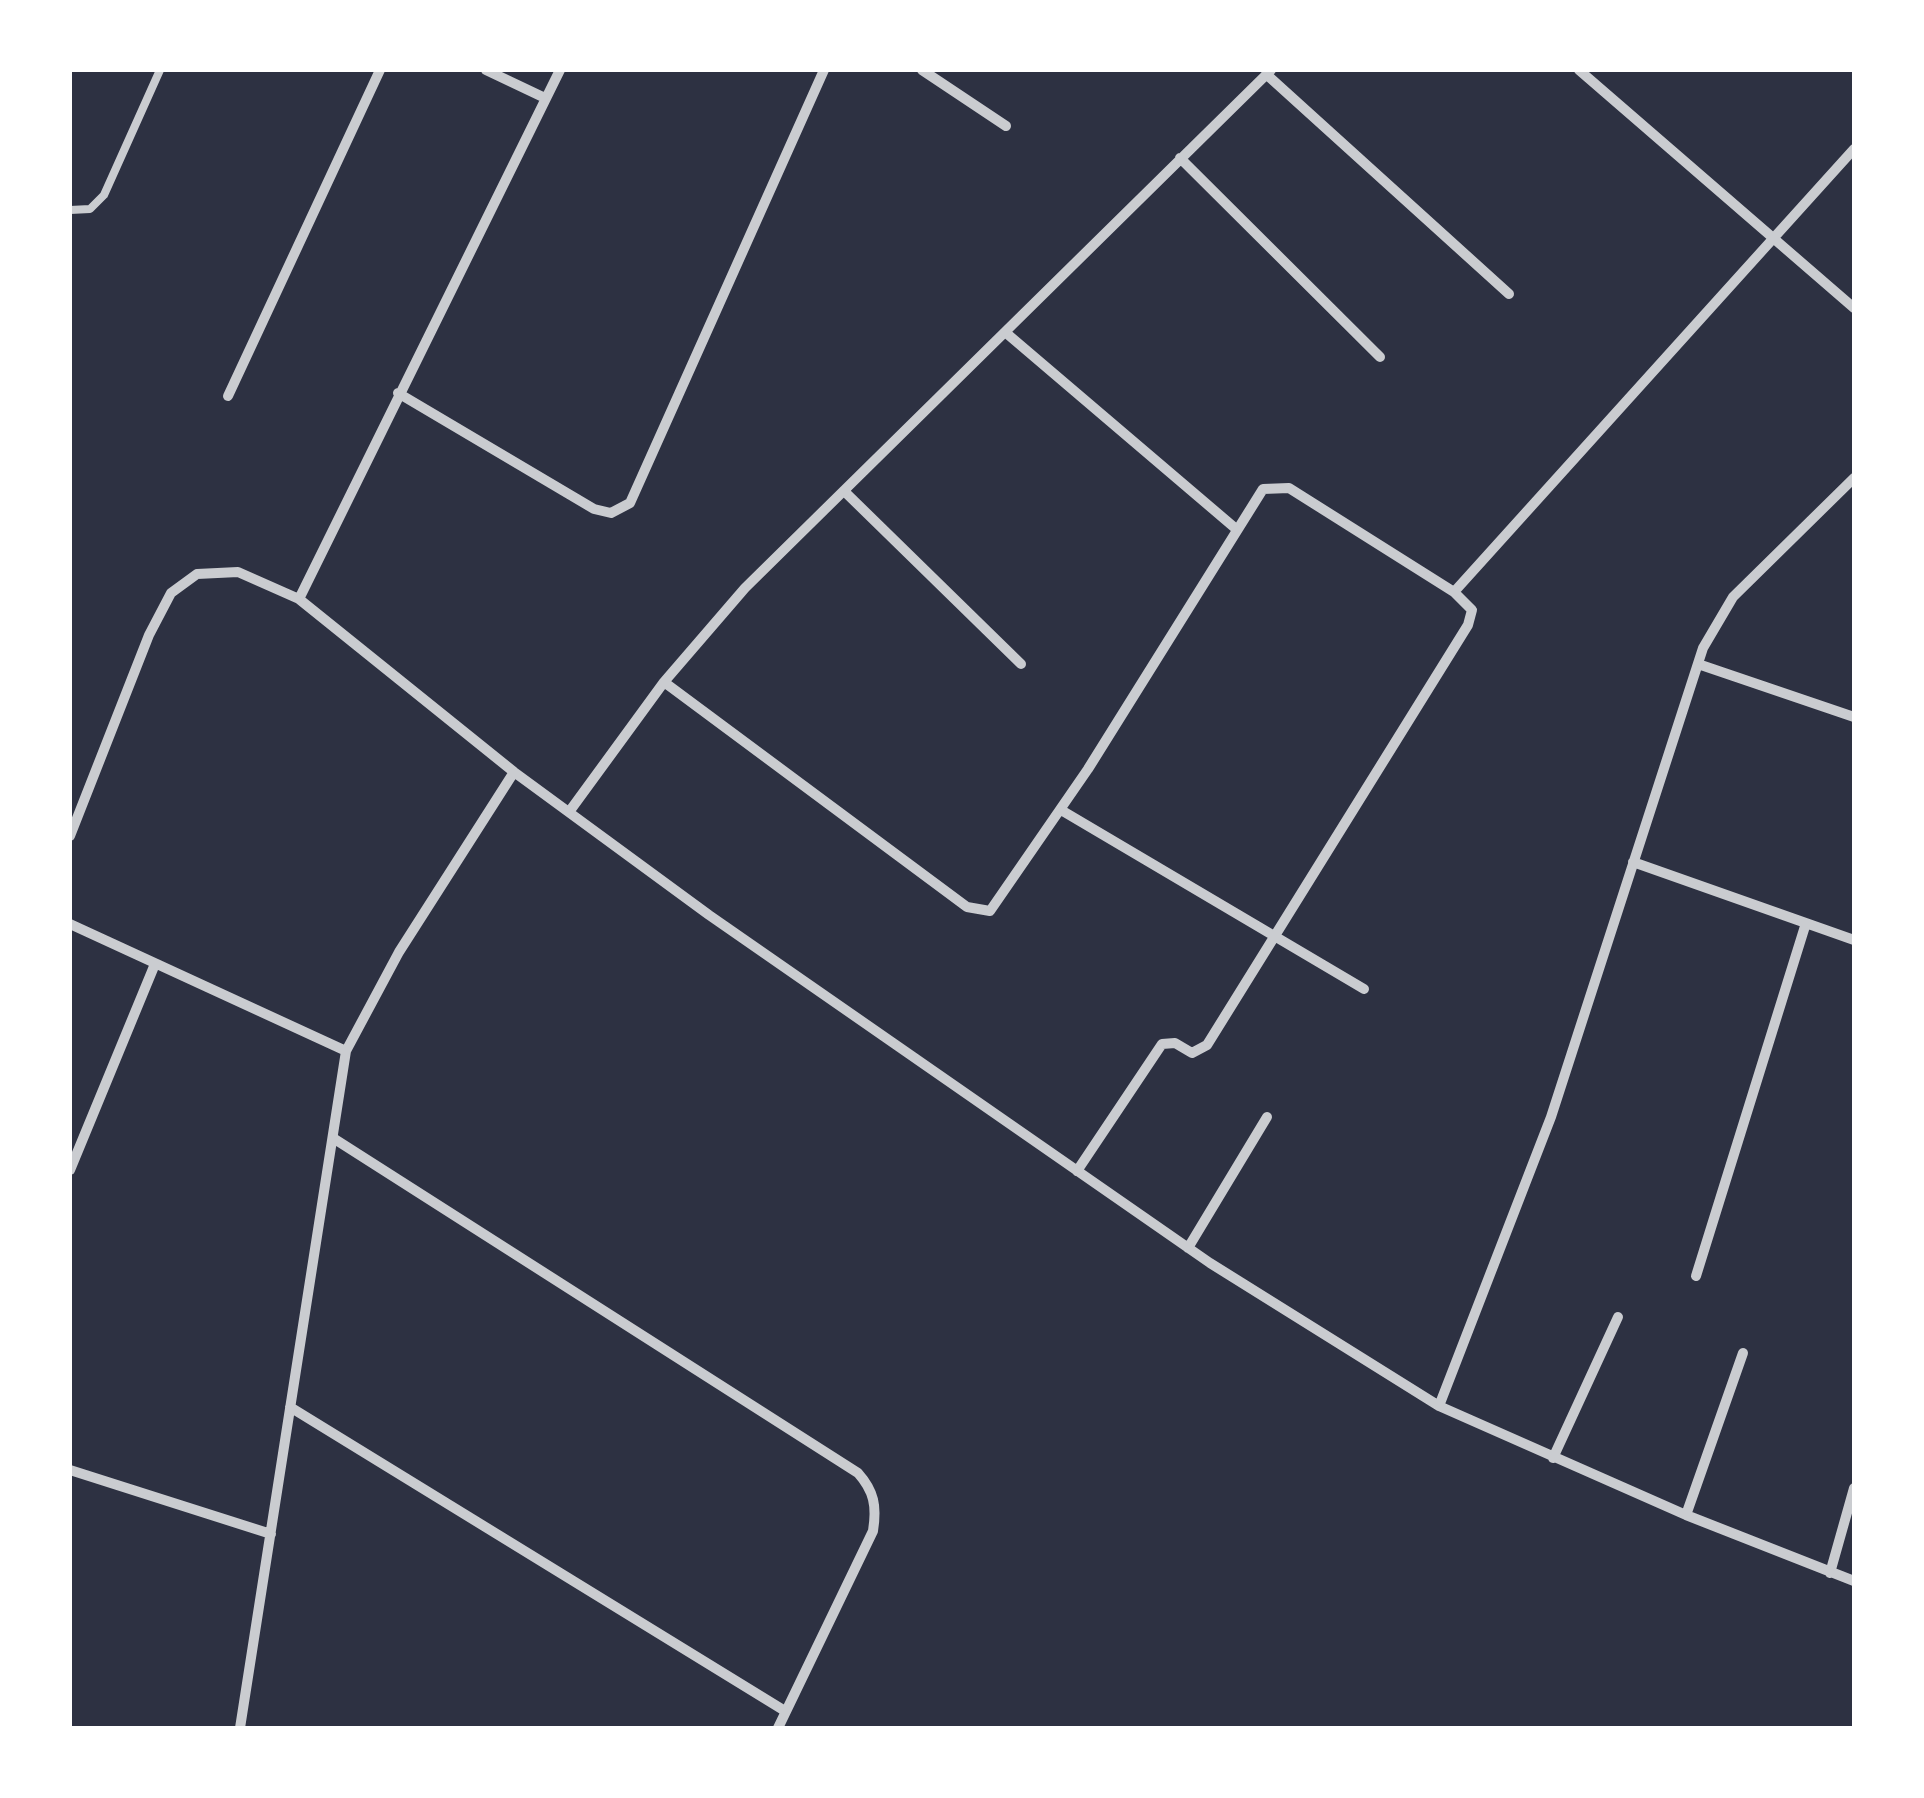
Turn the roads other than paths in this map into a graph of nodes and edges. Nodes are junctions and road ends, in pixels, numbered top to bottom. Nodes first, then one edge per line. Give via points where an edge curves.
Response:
1 (160, 70) edge
2 (380, 70) edge
3 (486, 70) edge
4 (560, 70) edge
5 (824, 70) edge
6 (922, 70) edge
7 (1579, 70) edge
8 (1268, 72) edge
9 (546, 98) junction
10 (1006, 126) dead end
11 (1854, 149) edge
12 (1180, 158) junction
13 (70, 210) edge
14 (1770, 238) junction
15 (1509, 294) dead end
16 (1854, 308) edge
17 (1005, 332) junction
18 (1380, 357) dead end
19 (398, 393) junction
20 (228, 396) dead end
21 (1854, 478) edge
22 (844, 491) junction
23 (1234, 528) junction
24 (1454, 592) junction
25 (299, 599) junction
26 (1021, 664) dead end
27 (1698, 664) junction
28 (664, 682) junction
29 (1854, 717) edge
30 (514, 772) junction
31 (1061, 810) junction
32 (569, 812) junction
33 (70, 836) edge
34 (1634, 862) junction
35 (1806, 923) junction
36 (70, 924) edge
37 (1276, 938) junction
38 (1854, 940) edge
39 (155, 964) junction
40 (1364, 990) dead end
41 (346, 1051) junction
42 (1267, 1117) dead end
43 (333, 1138) junction
44 (70, 1170) edge
45 (1077, 1171) junction
46 (1188, 1248) junction
47 (1696, 1276) dead end
48 (1618, 1318) dead end
49 (1743, 1353) dead end
50 (1439, 1406) junction
51 (290, 1407) junction
52 (1553, 1458) junction
53 (70, 1470) edge
54 (1854, 1488) edge
55 (1686, 1515) junction
56 (271, 1534) junction
57 (1830, 1573) junction
58 (1854, 1581) edge
59 (786, 1711) junction
60 (240, 1728) edge
61 (778, 1728) edge

1 - 13 lane via 104,195 90,209
2 - 20 street
3 - 9 street
4 - 9 street
5 - 19 street via 630,503 612,513 594,509
6 - 10 street
7 - 14 street
8 - 12 street
8 - 15 street
9 - 19 street
11 - 14 street
12 - 17 street
12 - 18 street
14 - 16 street
14 - 24 street
17 - 22 street
17 - 23 street
19 - 25 street
21 - 27 street via 1733,597
22 - 26 street
22 - 28 street via 745,588
23 - 24 street via 1263,489 1288,488
23 - 31 street
24 - 37 street via 1472,610 1468,625
25 - 30 street
25 - 33 street via 238,572 197,574 171,592
27 - 29 street
27 - 34 street
28 - 31 street via 979,912 998,902
28 - 32 street
30 - 32 street
30 - 41 street via 398,952
31 - 37 street
32 - 45 street
34 - 35 street
34 - 50 street via 1551,1117
35 - 38 street
35 - 47 street
36 - 39 street
37 - 40 street
37 - 45 street via 1207,1045 1192,1052 1168,1042 1156,1050
39 - 41 street
39 - 44 street
41 - 43 street
42 - 46 street
43 - 51 street
43 - 59 street via 858,1473 870,1487 873,1531
45 - 46 street
46 - 50 street
48 - 52 street
49 - 55 street
50 - 52 street
51 - 56 street
51 - 59 street
52 - 55 street
53 - 56 street
54 - 57 street
55 - 57 street
56 - 60 street
57 - 58 street
59 - 61 street

